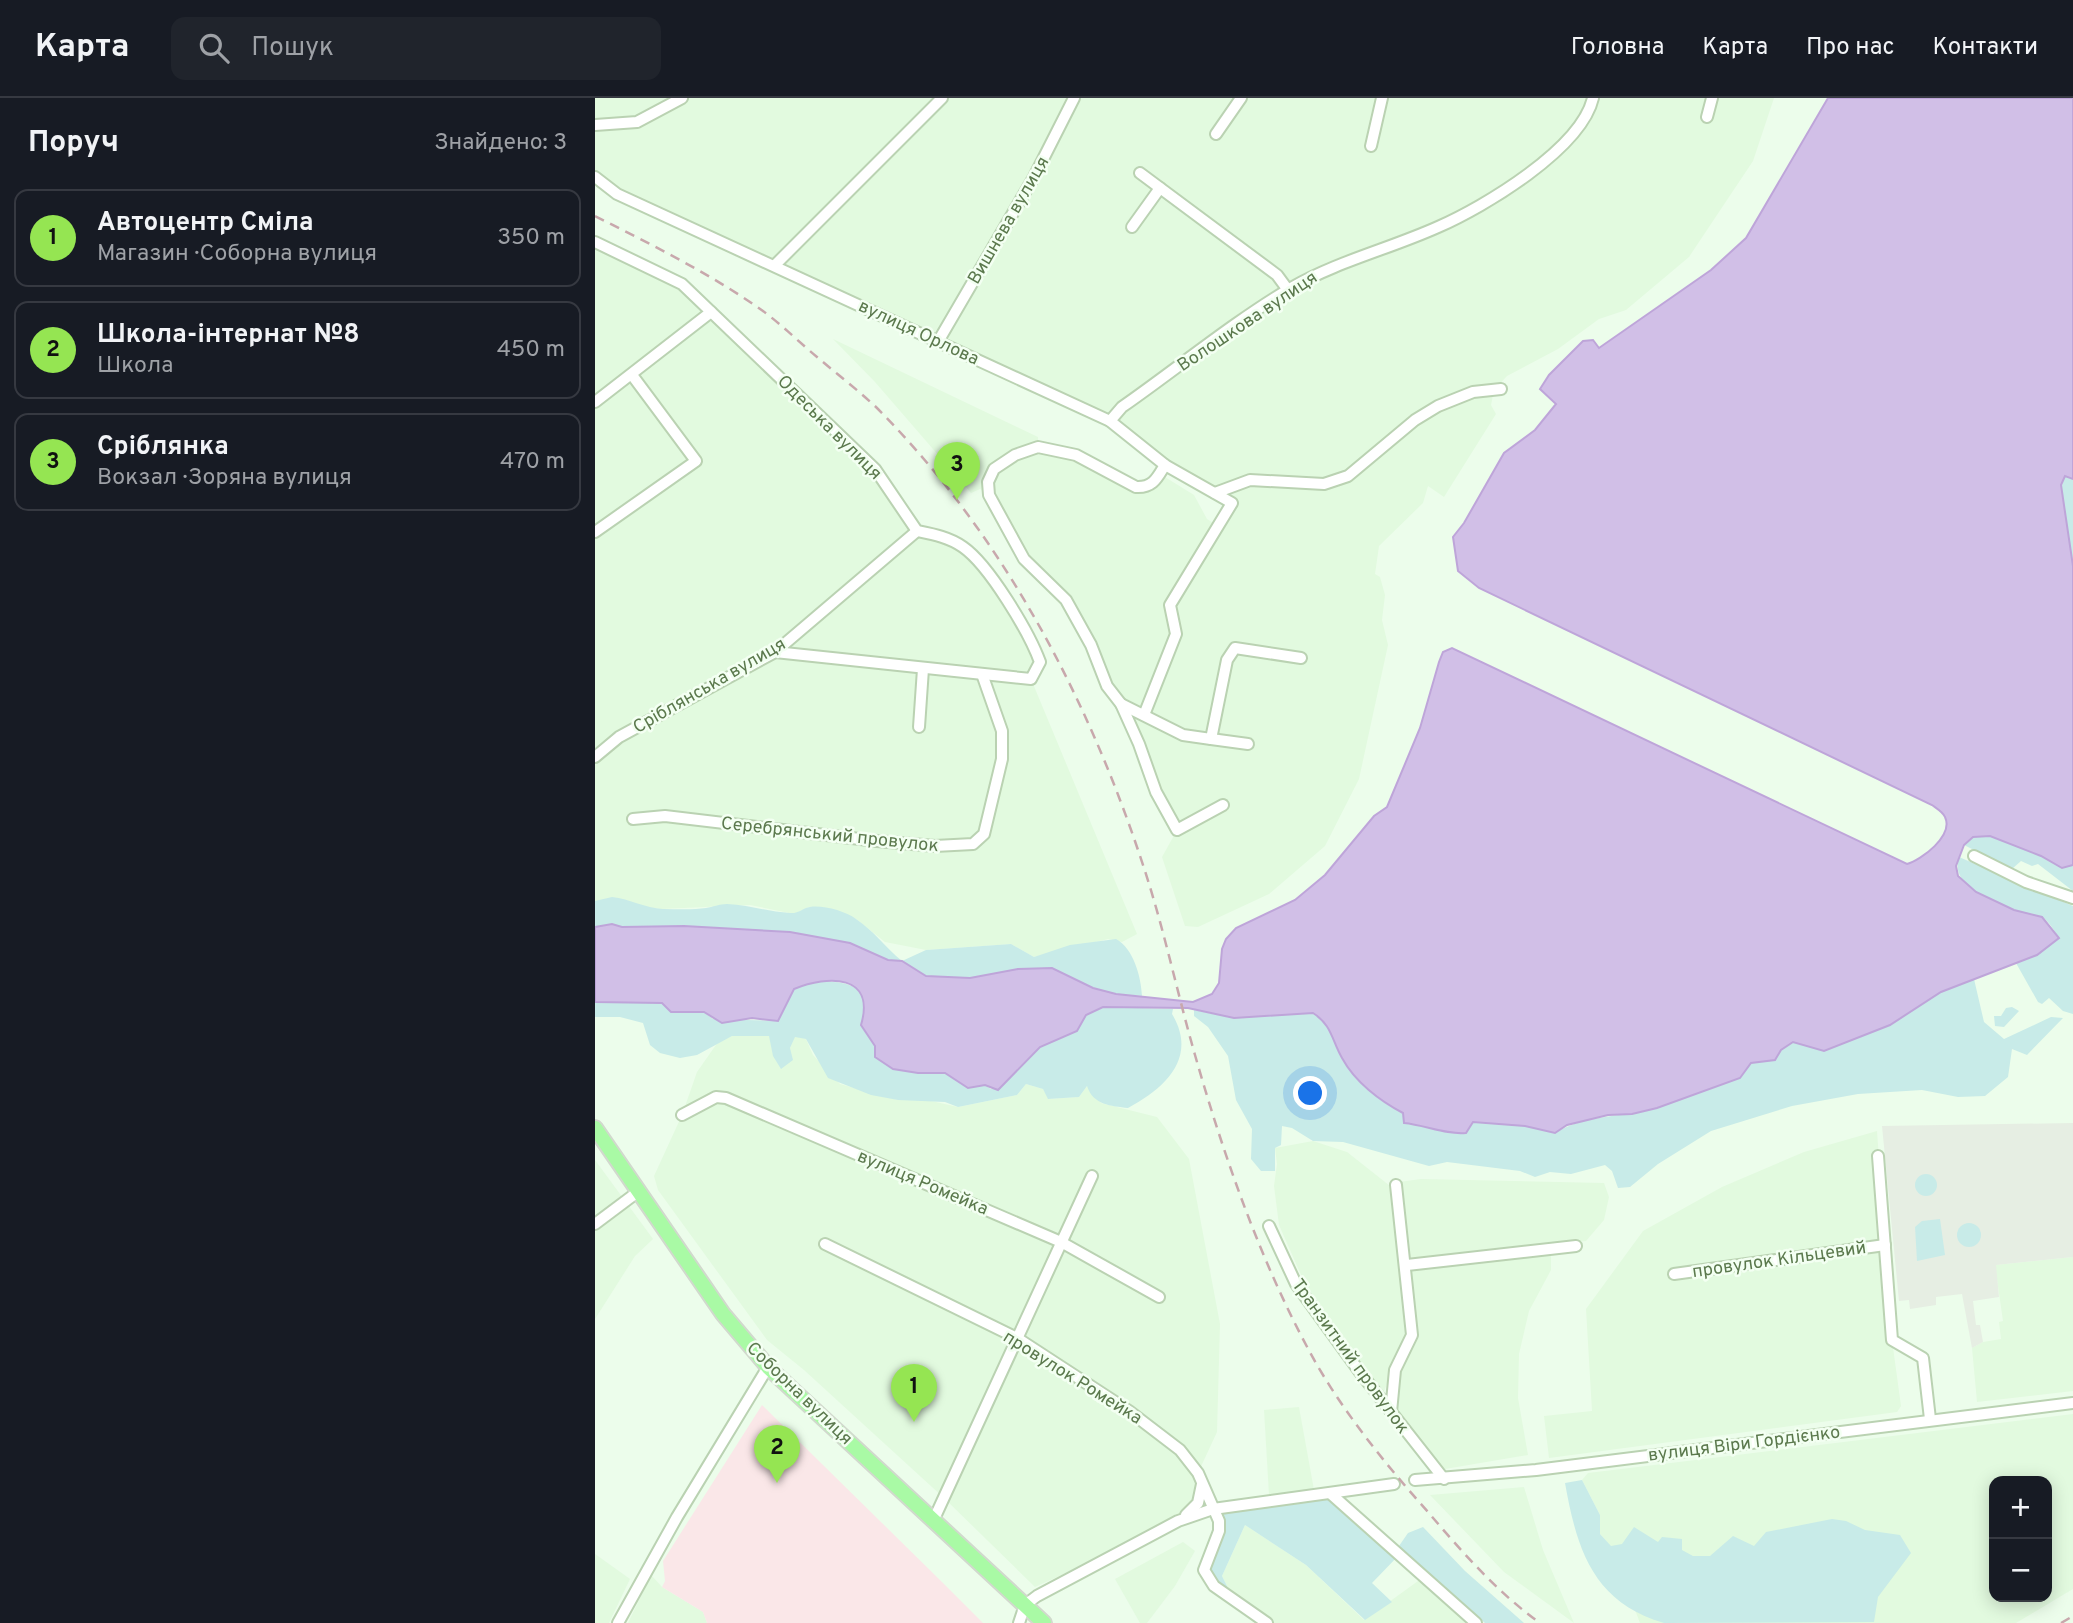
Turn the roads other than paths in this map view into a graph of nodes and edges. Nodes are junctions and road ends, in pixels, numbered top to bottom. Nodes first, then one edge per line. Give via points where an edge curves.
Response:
1 (682, 98) edge
2 (942, 98) edge
3 (1074, 98) edge
4 (1241, 98) edge
5 (1382, 98) edge
6 (1593, 98) edge
7 (1712, 98) edge
8 (1707, 117) dead end
9 (595, 125) edge
10 (1216, 134) dead end
11 (1371, 146) dead end
12 (1140, 173) dead end
13 (595, 177) edge
14 (1160, 188) junction
15 (1132, 227) dead end
16 (595, 242) edge
17 (775, 265) junction
18 (1288, 290) junction
19 (711, 312) junction
20 (939, 340) junction
21 (632, 374) junction
22 (1501, 389) dead end
23 (595, 402) edge
24 (1110, 421) junction
25 (1165, 465) junction
26 (1215, 493) junction
27 (917, 531) junction
28 (595, 532) edge
29 (775, 652) junction
30 (1301, 658) dead end
31 (923, 669) junction
32 (982, 674) junction
33 (1121, 704) junction
34 (1144, 715) junction
35 (919, 727) dead end
36 (1211, 739) junction
37 (1248, 744) dead end
38 (595, 757) edge
39 (1223, 805) dead end
40 (633, 819) dead end
41 (1974, 856) dead end
42 (2073, 898) edge
43 (683, 1115) dead end
44 (595, 1128) edge
45 (1878, 1156) dead end
46 (1092, 1176) dead end
47 (1396, 1185) dead end
48 (639, 1192) junction
49 (595, 1224) edge
50 (1269, 1226) dead end
51 (1062, 1242) junction
52 (825, 1244) dead end
53 (1885, 1245) junction
54 (1576, 1246) dead end
55 (1407, 1265) junction
56 (1674, 1274) dead end
57 (1159, 1297) dead end
58 (1017, 1338) junction
59 (768, 1367) junction
60 (2073, 1403) edge
61 (1391, 1412) junction
62 (1930, 1419) junction
63 (1444, 1479) junction
64 (1415, 1480) dead end
65 (1202, 1482) junction
66 (1394, 1484) dead end
67 (1331, 1494) junction
68 (1213, 1509) junction
69 (934, 1519) junction
70 (1178, 1521) junction
71 (636, 1590) junction
72 (1025, 1605) junction
73 (618, 1623) edge
74 (626, 1623) edge
75 (1019, 1623) edge
76 (1044, 1623) edge
77 (1267, 1623) edge
78 (1476, 1623) edge

1 - 9 street via 637,122
2 - 17 street
3 - 20 street, Вишнева вулиця via 1034,177
4 - 10 street
5 - 11 street
6 - 18 street, Волошкова вулиця via 1582,124 1564,146 1474,208 1439,227 1324,269
7 - 8 street
12 - 14 street
13 - 17 street, вулиця Орлова via 617,194
14 - 15 street
14 - 18 street via 1277,275
16 - 19 street, Одеська вулиця via 682,284
17 - 20 street, вулиця Орлова
18 - 24 street, Волошкова вулиця via 1122,407
19 - 21 street
19 - 27 street, Одеська вулиця via 875,469
20 - 24 street, вулиця Орлова
21 - 23 street
21 - 28 street via 696,461
22 - 26 street via 1473,392 1438,406 1348,476 1324,484 1250,480
24 - 25 street, вулиця Орлова
25 - 26 street, вулиця Орлова
25 - 33 street via 1155,482 1136,487 1084,458 1038,447 994,469 988,482 989,495 1015,545 1066,600 1107,686
26 - 34 street, вулиця Орлова via 1233,503 1170,606 1176,634
27 - 29 street, Сріблянська вулиця
27 - 32 street via 962,546 984,565 1036,650 1040,663 1031,679
29 - 31 street
29 - 38 street, Сріблянська вулиця via 619,737
30 - 36 street via 1235,648 1227,660
31 - 32 street
31 - 35 street
32 - 40 street, Серебрянський провулок via 1002,731 1002,759 984,834 972,844 877,841 665,816
33 - 34 street
33 - 39 street via 1156,792 1177,830
34 - 36 street via 1184,735
36 - 37 street
41 - 42 street via 2026,882
43 - 51 street, вулиця Ромейка via 716,1097 726,1098
44 - 48 main road, Соборна вулиця
45 - 53 street
46 - 51 street
47 - 55 street
48 - 49 street
48 - 59 main road, Соборна вулиця via 723,1314
50 - 61 street, Транзитний провулок via 1296,1284
51 - 57 street, вулиця Ромейка
51 - 58 street
52 - 58 street, провулок Ромейка
53 - 56 street, провулок Кільцевий
53 - 62 street via 1892,1340 1923,1358
54 - 55 street
55 - 61 street via 1412,1335 1395,1370
58 - 65 street, провулок Ромейка via 1157,1431 1180,1450
58 - 69 street
59 - 69 main road, Соборна вулиця
59 - 71 street
60 - 62 street, вулиця Віри Гордієнко
61 - 63 street, Транзитний провулок
62 - 63 street, вулиця Віри Гордієнко
63 - 64 street, вулиця Віри Гордієнко
65 - 68 street, провулок Ромейка
65 - 70 street via 1198,1503
66 - 67 street
67 - 68 street
67 - 78 street
68 - 70 street
68 - 77 street via 1220,1525 1203,1570 1221,1592
69 - 72 main road, Соборна вулиця
70 - 72 street
71 - 73 street
71 - 74 street
72 - 75 street
72 - 76 main road, Соборна вулиця

